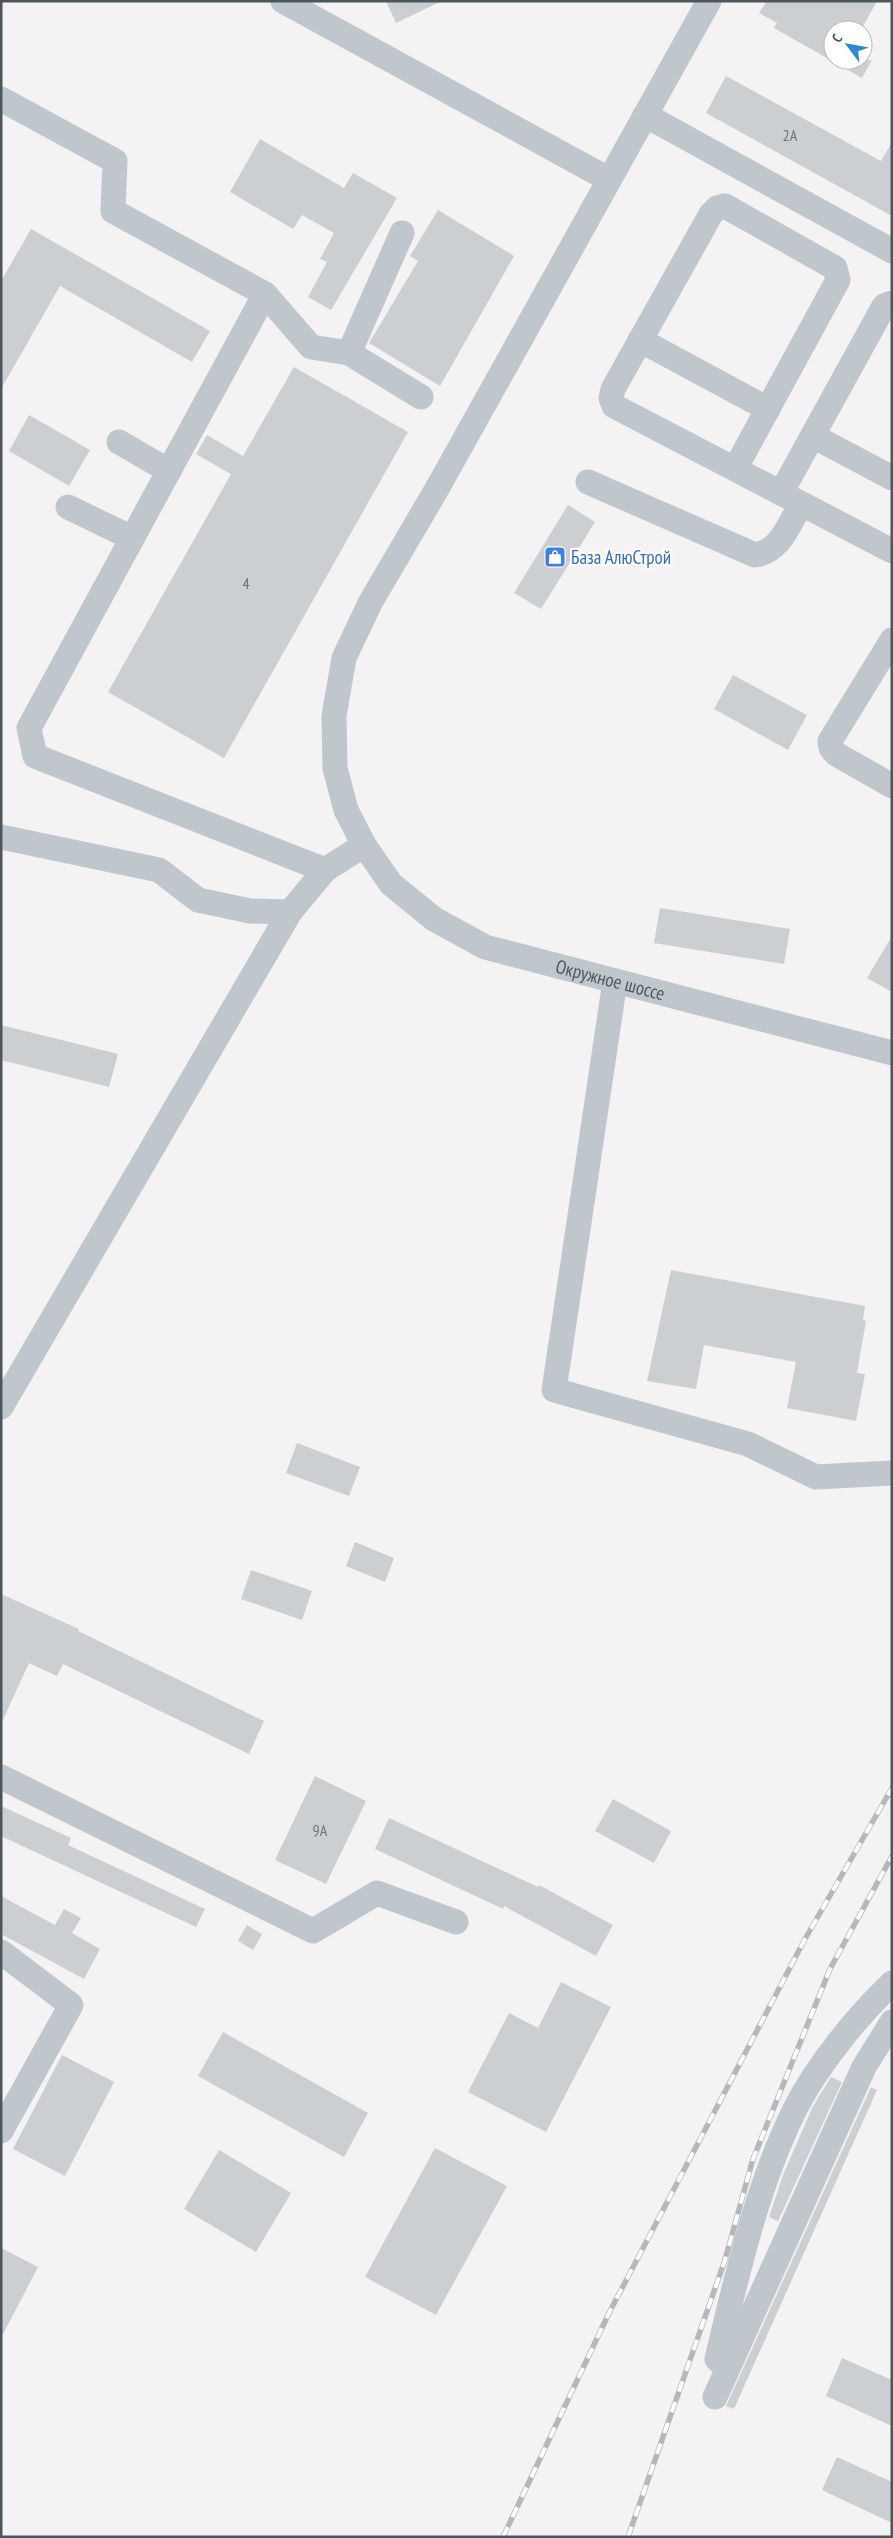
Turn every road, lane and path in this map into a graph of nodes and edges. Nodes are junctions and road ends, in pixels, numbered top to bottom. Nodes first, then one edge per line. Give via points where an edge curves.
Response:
1 (283, 1) edge
2 (709, 1) edge
3 (1, 99) edge
4 (645, 114) junction
5 (608, 180) junction
6 (402, 233) dead end
7 (892, 251) edge
8 (265, 294) junction
9 (892, 302) edge
10 (640, 340) junction
11 (349, 353) junction
12 (421, 397) dead end
13 (768, 409) junction
14 (812, 436) junction
15 (119, 442) dead end
16 (735, 469) junction
17 (169, 471) junction
18 (892, 478) edge
19 (588, 482) dead end
20 (791, 498) junction
21 (68, 507) dead end
22 (132, 538) junction
23 (892, 551) edge
24 (892, 640) edge
25 (892, 786) edge
26 (1, 837) edge
27 (364, 845) junction
28 (325, 870) junction
29 (290, 912) junction
30 (615, 981) junction
31 (892, 1053) edge
32 (1, 1407) edge
33 (892, 1473) edge
34 (1, 1777) edge
35 (456, 1922) dead end
36 (1, 1952) edge
37 (892, 1983) edge
38 (892, 2022) edge
39 (832, 2052) junction
40 (864, 2067) junction
41 (1, 2131) edge
42 (753, 2222) junction
43 (785, 2240) junction
44 (734, 2287) junction
45 (758, 2300) junction
46 (728, 2368) junction
47 (715, 2397) dead end

1 - 5 street
2 - 4 street, Окружное шоссе
3 - 8 street via 115,161 113,211
4 - 5 street, Окружное шоссе
4 - 7 street
5 - 27 street, Окружное шоссе via 370,603 344,658 334,716 335,768 346,810
6 - 11 street
8 - 11 street via 311,347
8 - 17 street
9 - 14 street via 884,306
10 - 13 street
10 - 13 street via 711,214 716,208 725,206 835,268 838,273 838,280
10 - 16 street via 612,389 614,406
11 - 12 street
13 - 16 street
14 - 18 street
14 - 20 street
15 - 17 street
16 - 20 street
17 - 22 street
19 - 20 street via 755,554 776,547
20 - 23 street
21 - 22 street
22 - 28 street via 29,728 35,756
24 - 25 street via 830,741 836,754
26 - 29 street via 159,870 198,900 250,911
27 - 28 street
27 - 30 street, Окружное шоссе via 391,884 434,918 485,947
28 - 29 street
29 - 32 street
30 - 31 street, Окружное шоссе
30 - 33 street via 554,1390 748,1444 816,1477
34 - 35 street via 314,1931 377,1893
36 - 41 street via 71,2005
37 - 39 street via 866,2008
38 - 40 street
39 - 40 street
39 - 42 street via 796,2108 770,2166
40 - 43 street
42 - 43 street
42 - 44 street
43 - 45 street
44 - 45 street
44 - 46 street via 717,2359
45 - 46 street
46 - 47 street

